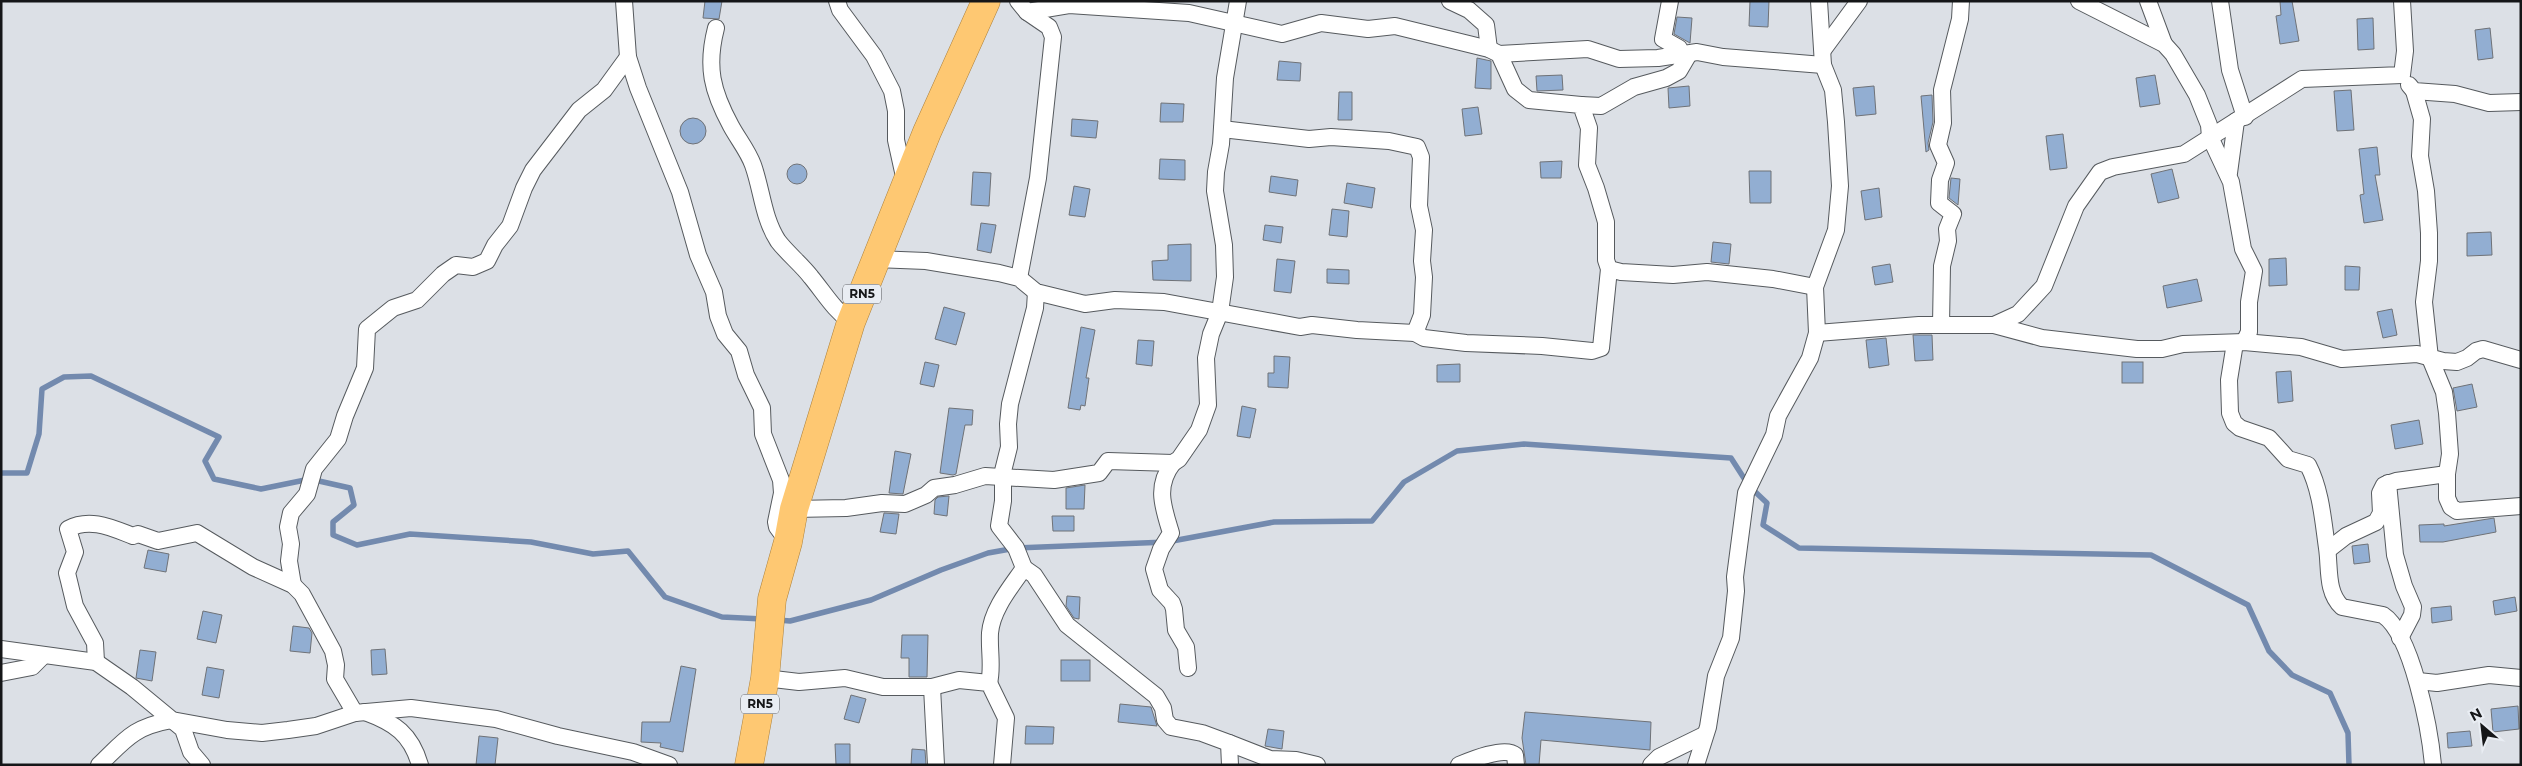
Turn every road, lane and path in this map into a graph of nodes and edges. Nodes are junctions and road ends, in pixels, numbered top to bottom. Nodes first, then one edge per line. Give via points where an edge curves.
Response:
1 (624, 1) edge
2 (837, 1) edge
3 (986, 1) edge
4 (1238, 1) edge
5 (1450, 1) edge
6 (1670, 1) edge
7 (1818, 1) edge
8 (1859, 1) edge
9 (1961, 1) edge
10 (2079, 1) edge
11 (2148, 1) edge
12 (2220, 1) edge
13 (2402, 1) edge
14 (1022, 7) edge
15 (1235, 23) junction
16 (716, 28) dead end
17 (2164, 44) junction
18 (1494, 51) junction
19 (1685, 54) junction
20 (628, 57) junction
21 (1823, 58) junction
22 (2402, 75) junction
23 (2414, 91) junction
24 (2521, 102) edge
25 (1581, 104) junction
26 (2240, 119) junction
27 (1222, 129) junction
28 (2213, 131) junction
29 (2229, 173) junction
30 (906, 185) junction
31 (875, 259) junction
32 (1609, 269) junction
33 (1019, 278) junction
34 (1816, 287) junction
35 (1036, 292) junction
36 (1220, 312) junction
37 (852, 322) junction
38 (1994, 325) junction
39 (1941, 326) junction
40 (1415, 333) junction
41 (1817, 333) junction
42 (2247, 340) junction
43 (2430, 358) junction
44 (2521, 360) edge
45 (1173, 463) junction
46 (2447, 474) junction
47 (1003, 476) junction
48 (2388, 484) junction
49 (2521, 506) edge
50 (794, 509) junction
51 (788, 542) junction
52 (2328, 550) junction
53 (1024, 568) junction
54 (293, 585) junction
55 (2400, 638) junction
56 (1, 649) edge
57 (43, 656) junction
58 (96, 662) junction
59 (1188, 668) dead end
60 (1, 674) edge
61 (765, 678) junction
62 (2521, 678) edge
63 (2418, 681) junction
64 (989, 684) junction
65 (932, 687) junction
66 (360, 713) junction
67 (172, 720) junction
68 (1704, 735) junction
69 (1229, 743) junction
70 (99, 765) edge
71 (202, 765) edge
72 (420, 765) edge
73 (669, 765) edge
74 (749, 765) edge
75 (936, 765) edge
76 (1002, 765) edge
77 (1230, 765) edge
78 (1317, 765) edge
79 (1459, 765) edge
80 (1516, 765) edge
81 (1651, 765) edge
82 (1696, 765) edge
83 (2433, 765) edge

1 - 20 street
2 - 30 street via 840,10 874,56 892,91 896,140
3 - 30 highway, RN5
4 - 15 street
5 - 18 street via 1469,10 1486,25
6 - 19 street via 1663,39
7 - 21 street
8 - 21 street
9 - 39 street via 1960,19 1942,90 1943,123 1938,140 1946,164 1940,180 1940,203 1953,214 1947,229 1948,241 1942,266
10 - 17 street
11 - 17 street
12 - 26 street
13 - 22 street via 2405,52
14 - 15 street via 1069,5 1189,13
14 - 33 street via 1048,26 1053,37 1038,178
15 - 18 street via 1282,34 1321,23 1368,29 1395,26
15 - 27 street via 1225,78
16 - 37 street via 711,46 710,75 720,105 753,165 773,231 838,313
17 - 28 street via 2188,79
18 - 19 street via 1595,50 1618,59
18 - 25 street via 1516,89 1529,100
19 - 21 street
19 - 25 street via 1679,71 1666,78 1634,87 1601,106
20 - 51 street via 688,216 698,255 714,292 718,316 725,334 739,351 762,408 764,438 781,480 782,493 776,522
20 - 54 street via 604,90 579,110 533,170 510,226 495,244 487,261 473,267 456,266 443,274 417,300 393,308 367,329 365,368 338,439 314,469 307,494 291,513 288,527
21 - 34 street via 1833,90 1840,186 1836,230
22 - 23 street
22 - 26 street via 2307,77
23 - 24 street via 2455,94 2489,103
23 - 43 street via 2422,120 2420,156 2427,201 2429,261 2424,302
25 - 32 street via 1589,128 1587,165 1606,222
26 - 28 street
26 - 29 street
27 - 36 street via 1215,191 1224,245
27 - 40 street via 1309,139 1331,137 1389,141 1418,147 1421,157 1418,206 1424,230 1424,277 1422,315
28 - 29 street
28 - 38 street via 2184,154 2100,172 2076,206 2044,286 2027,307
29 - 42 street via 2243,249 2254,271
30 - 31 highway, RN5
31 - 33 street via 926,261
31 - 37 highway, RN5
32 - 34 street via 1673,275 1707,272 1773,278
32 - 40 street via 1599,350 1466,342 1424,338
33 - 35 street
34 - 41 street
35 - 36 street via 1085,304 1115,300 1164,302
35 - 47 street via 1035,308 1013,386 1008,424 1009,447
36 - 40 street via 1300,327 1312,325
36 - 45 street via 1206,358 1208,399 1204,419
37 - 50 highway, RN5
38 - 39 street
38 - 42 street via 2042,338 2138,350
39 - 41 street
41 - 68 street via 1810,358 1778,416 1770,445 1746,493 1731,638 1716,676
42 - 43 street via 2301,347 2342,358 2411,354
42 - 52 street via 2230,367 2231,418 2240,428 2269,438 2288,459 2308,465 2316,483
43 - 44 street via 2457,362 2483,349
43 - 46 street via 2444,392 2450,454
45 - 47 street via 1108,461 1102,471 1095,474 1054,480
45 - 59 street via 1166,472 1161,494 1171,533 1154,569 1160,590 1172,603 1176,630 1186,647
46 - 48 street
46 - 49 street via 2447,498 2454,510
47 - 50 street via 976,477 955,485 939,486 905,504
47 - 53 street via 999,526 1016,548
48 - 52 street via 2381,489 2381,513 2376,522 2346,536
48 - 55 street via 2394,555 2413,607
50 - 51 highway, RN5
51 - 61 highway, RN5 via 772,599
52 - 55 street via 2328,574 2337,603 2388,618
53 - 64 street via 1001,602 990,631 992,672
53 - 69 street via 1034,575 1067,626 1156,696 1171,727
54 - 58 street via 253,567 197,533 158,541 97,524 76,525 68,529 75,552 67,573 75,606 95,643
54 - 66 street via 309,606 333,651 335,679
55 - 63 street
56 - 57 street
57 - 58 street
57 - 60 street via 32,667
58 - 67 street
61 - 65 street via 799,682 844,678 883,687
61 - 74 highway, RN5
62 - 63 street via 2489,675 2437,683
63 - 83 street via 2431,737
64 - 65 street via 959,680
64 - 76 street via 1006,718
65 - 75 street
66 - 67 street via 316,726 262,733
66 - 72 street via 384,720 410,740
66 - 73 street via 411,708 476,715 633,752
67 - 70 street via 145,726 123,740
67 - 71 street via 183,729 191,752
68 - 81 street via 1659,757
68 - 82 street
69 - 77 street
69 - 78 street via 1270,759
79 - 80 street via 1478,757 1508,752 1515,755

